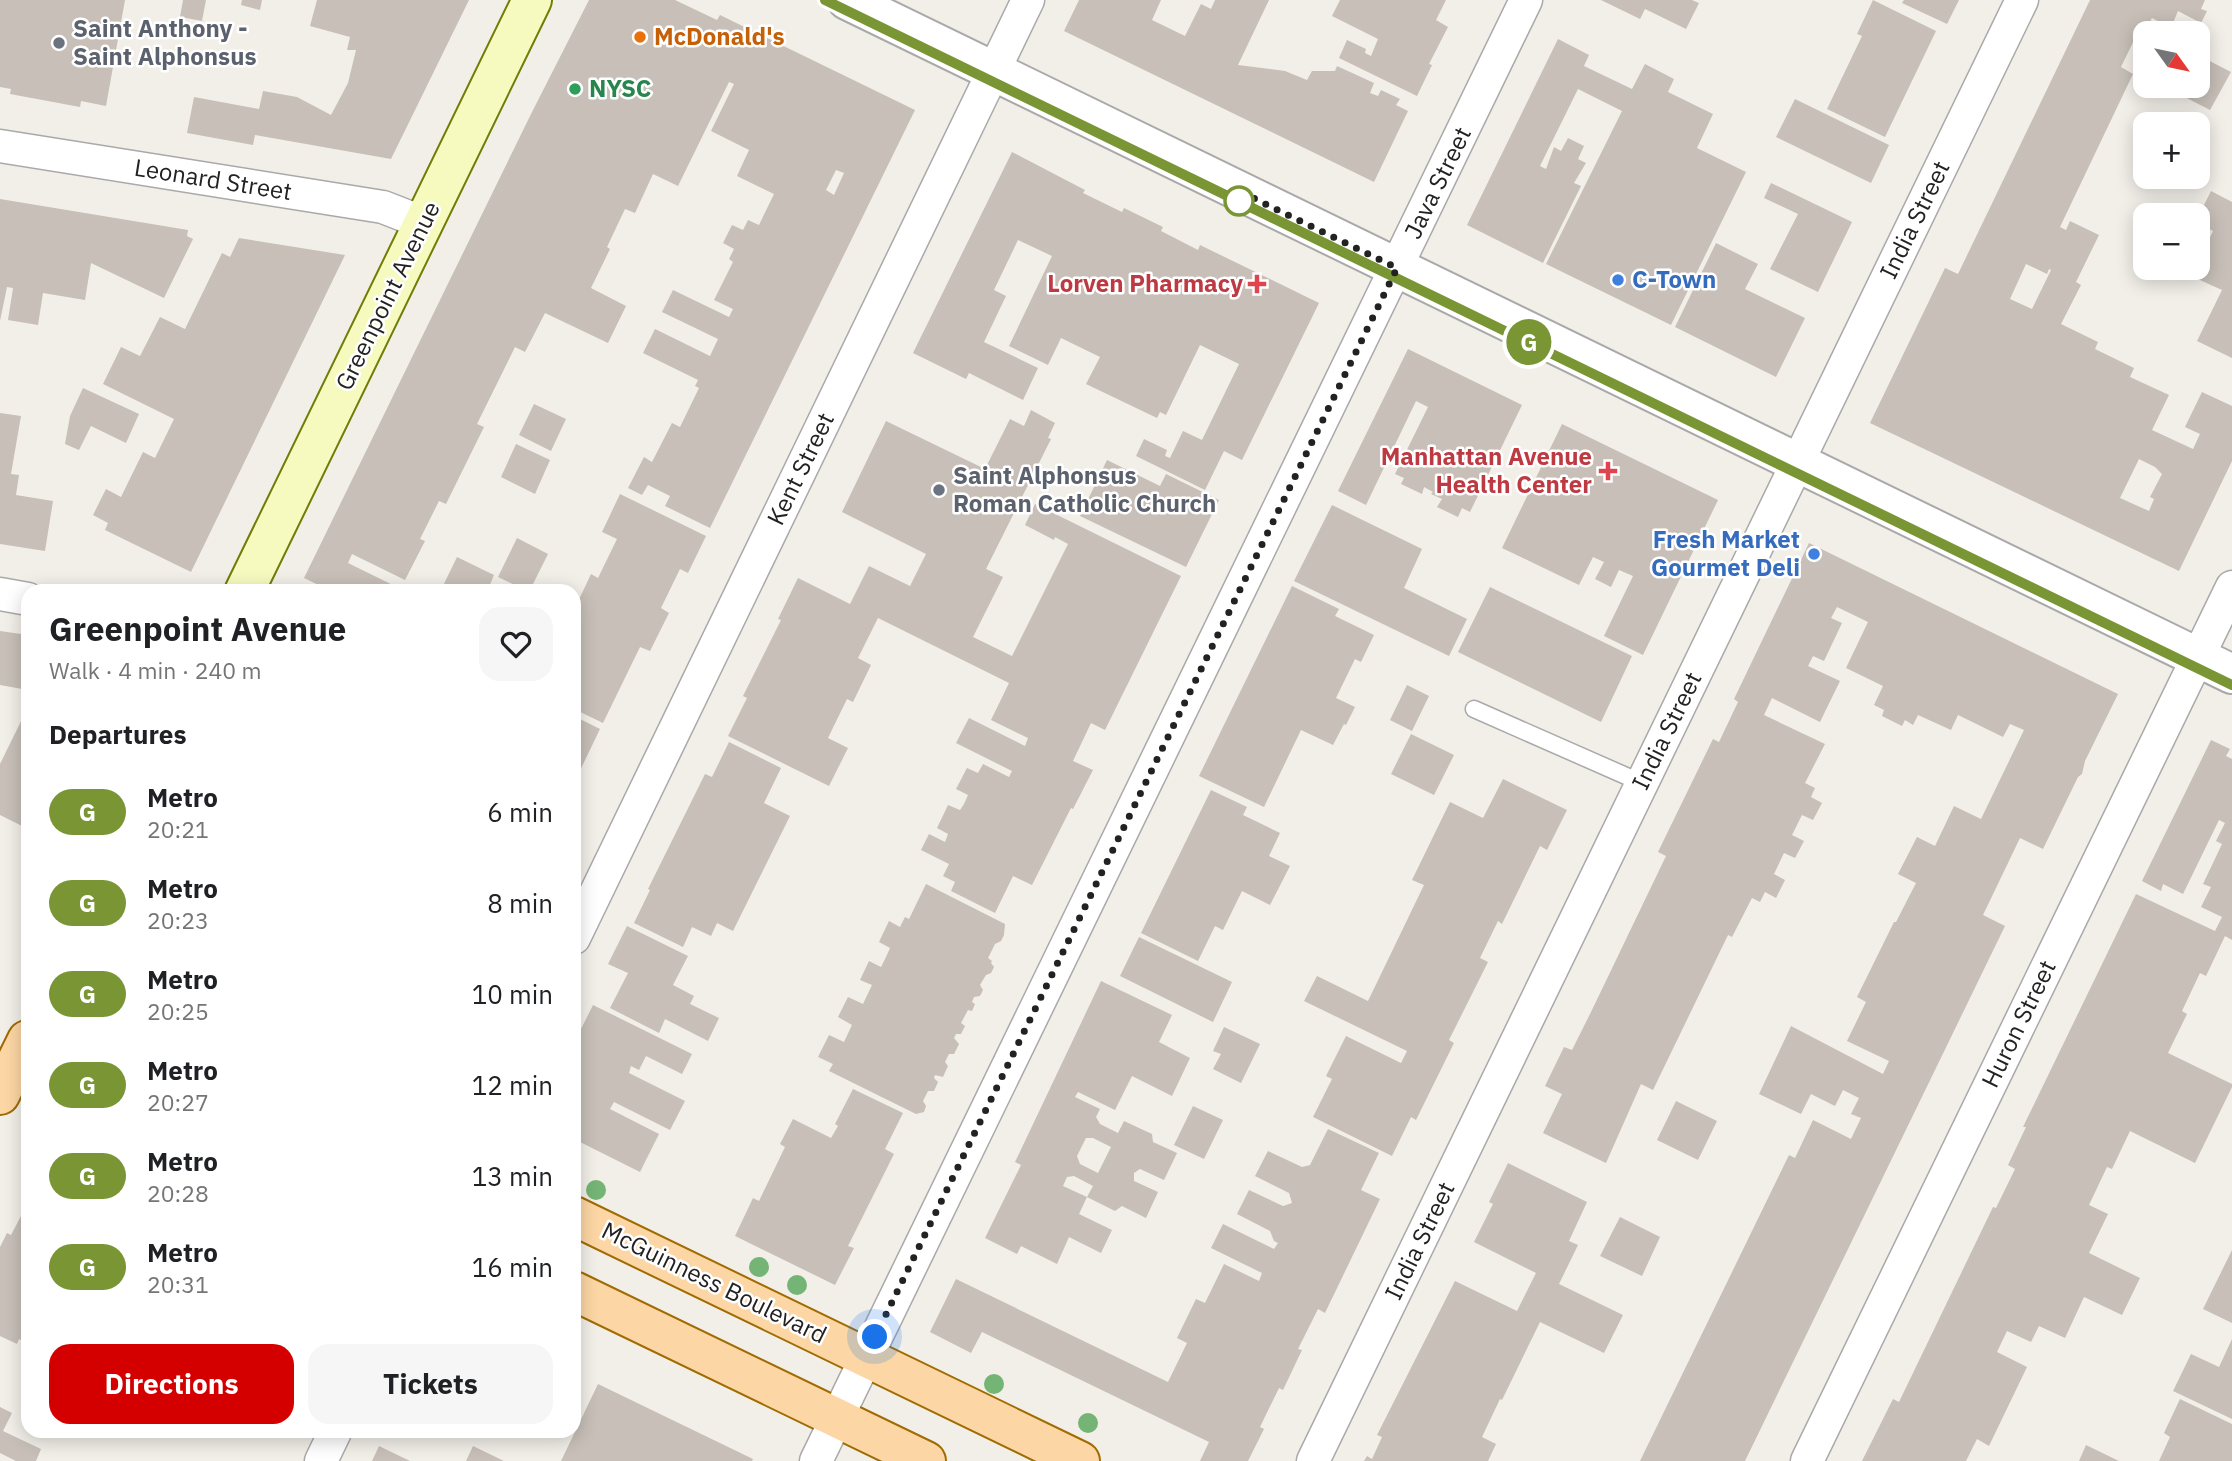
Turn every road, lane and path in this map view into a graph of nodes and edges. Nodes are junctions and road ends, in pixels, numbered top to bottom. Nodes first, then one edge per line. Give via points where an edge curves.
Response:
1 (532, 0) edge
2 (847, 0) edge
3 (1028, 0) edge
4 (1526, 0) edge
5 (2022, 0) edge
6 (994, 72) junction
7 (0, 146) edge
8 (424, 223) junction
9 (1397, 268) junction
10 (1797, 464) junction
11 (248, 584) edge
12 (2232, 587) edge
13 (0, 594) edge
14 (21, 598) edge
15 (2197, 657) junction
16 (2232, 674) edge
17 (1474, 709) dead end
18 (1642, 783) junction
19 (581, 924) edge
20 (21, 1038) edge
21 (0, 1095) edge
22 (0, 1102) edge
23 (21, 1106) edge
24 (581, 1219) edge
25 (581, 1294) edge
26 (866, 1357) junction
27 (836, 1418) junction
28 (332, 1438) edge
29 (321, 1461) edge
30 (816, 1461) edge
31 (926, 1461) edge
32 (1080, 1461) edge
33 (1313, 1461) edge
34 (1807, 1461) edge

1 - 8 main road, Greenpoint Avenue
2 - 6 street
3 - 6 street, Kent Street
4 - 9 street, Java Street
5 - 10 street, India Street
6 - 9 street
6 - 19 street, Kent Street
7 - 8 street, Leonard Street via 383,207
8 - 11 main road, Greenpoint Avenue
9 - 10 street
9 - 26 street, Java Street
10 - 15 street
10 - 18 street, India Street
12 - 15 street, Huron Street
13 - 14 street
15 - 16 street
15 - 34 street, Huron Street
17 - 18 lane
18 - 33 street, India Street
20 - 21 main road
22 - 23 main road
24 - 26 main road, McGuinness Boulevard
25 - 27 main road
26 - 27 street, Java Street
26 - 32 main road, McGuinness Boulevard
27 - 30 street, Java Street
27 - 31 main road
28 - 29 street

